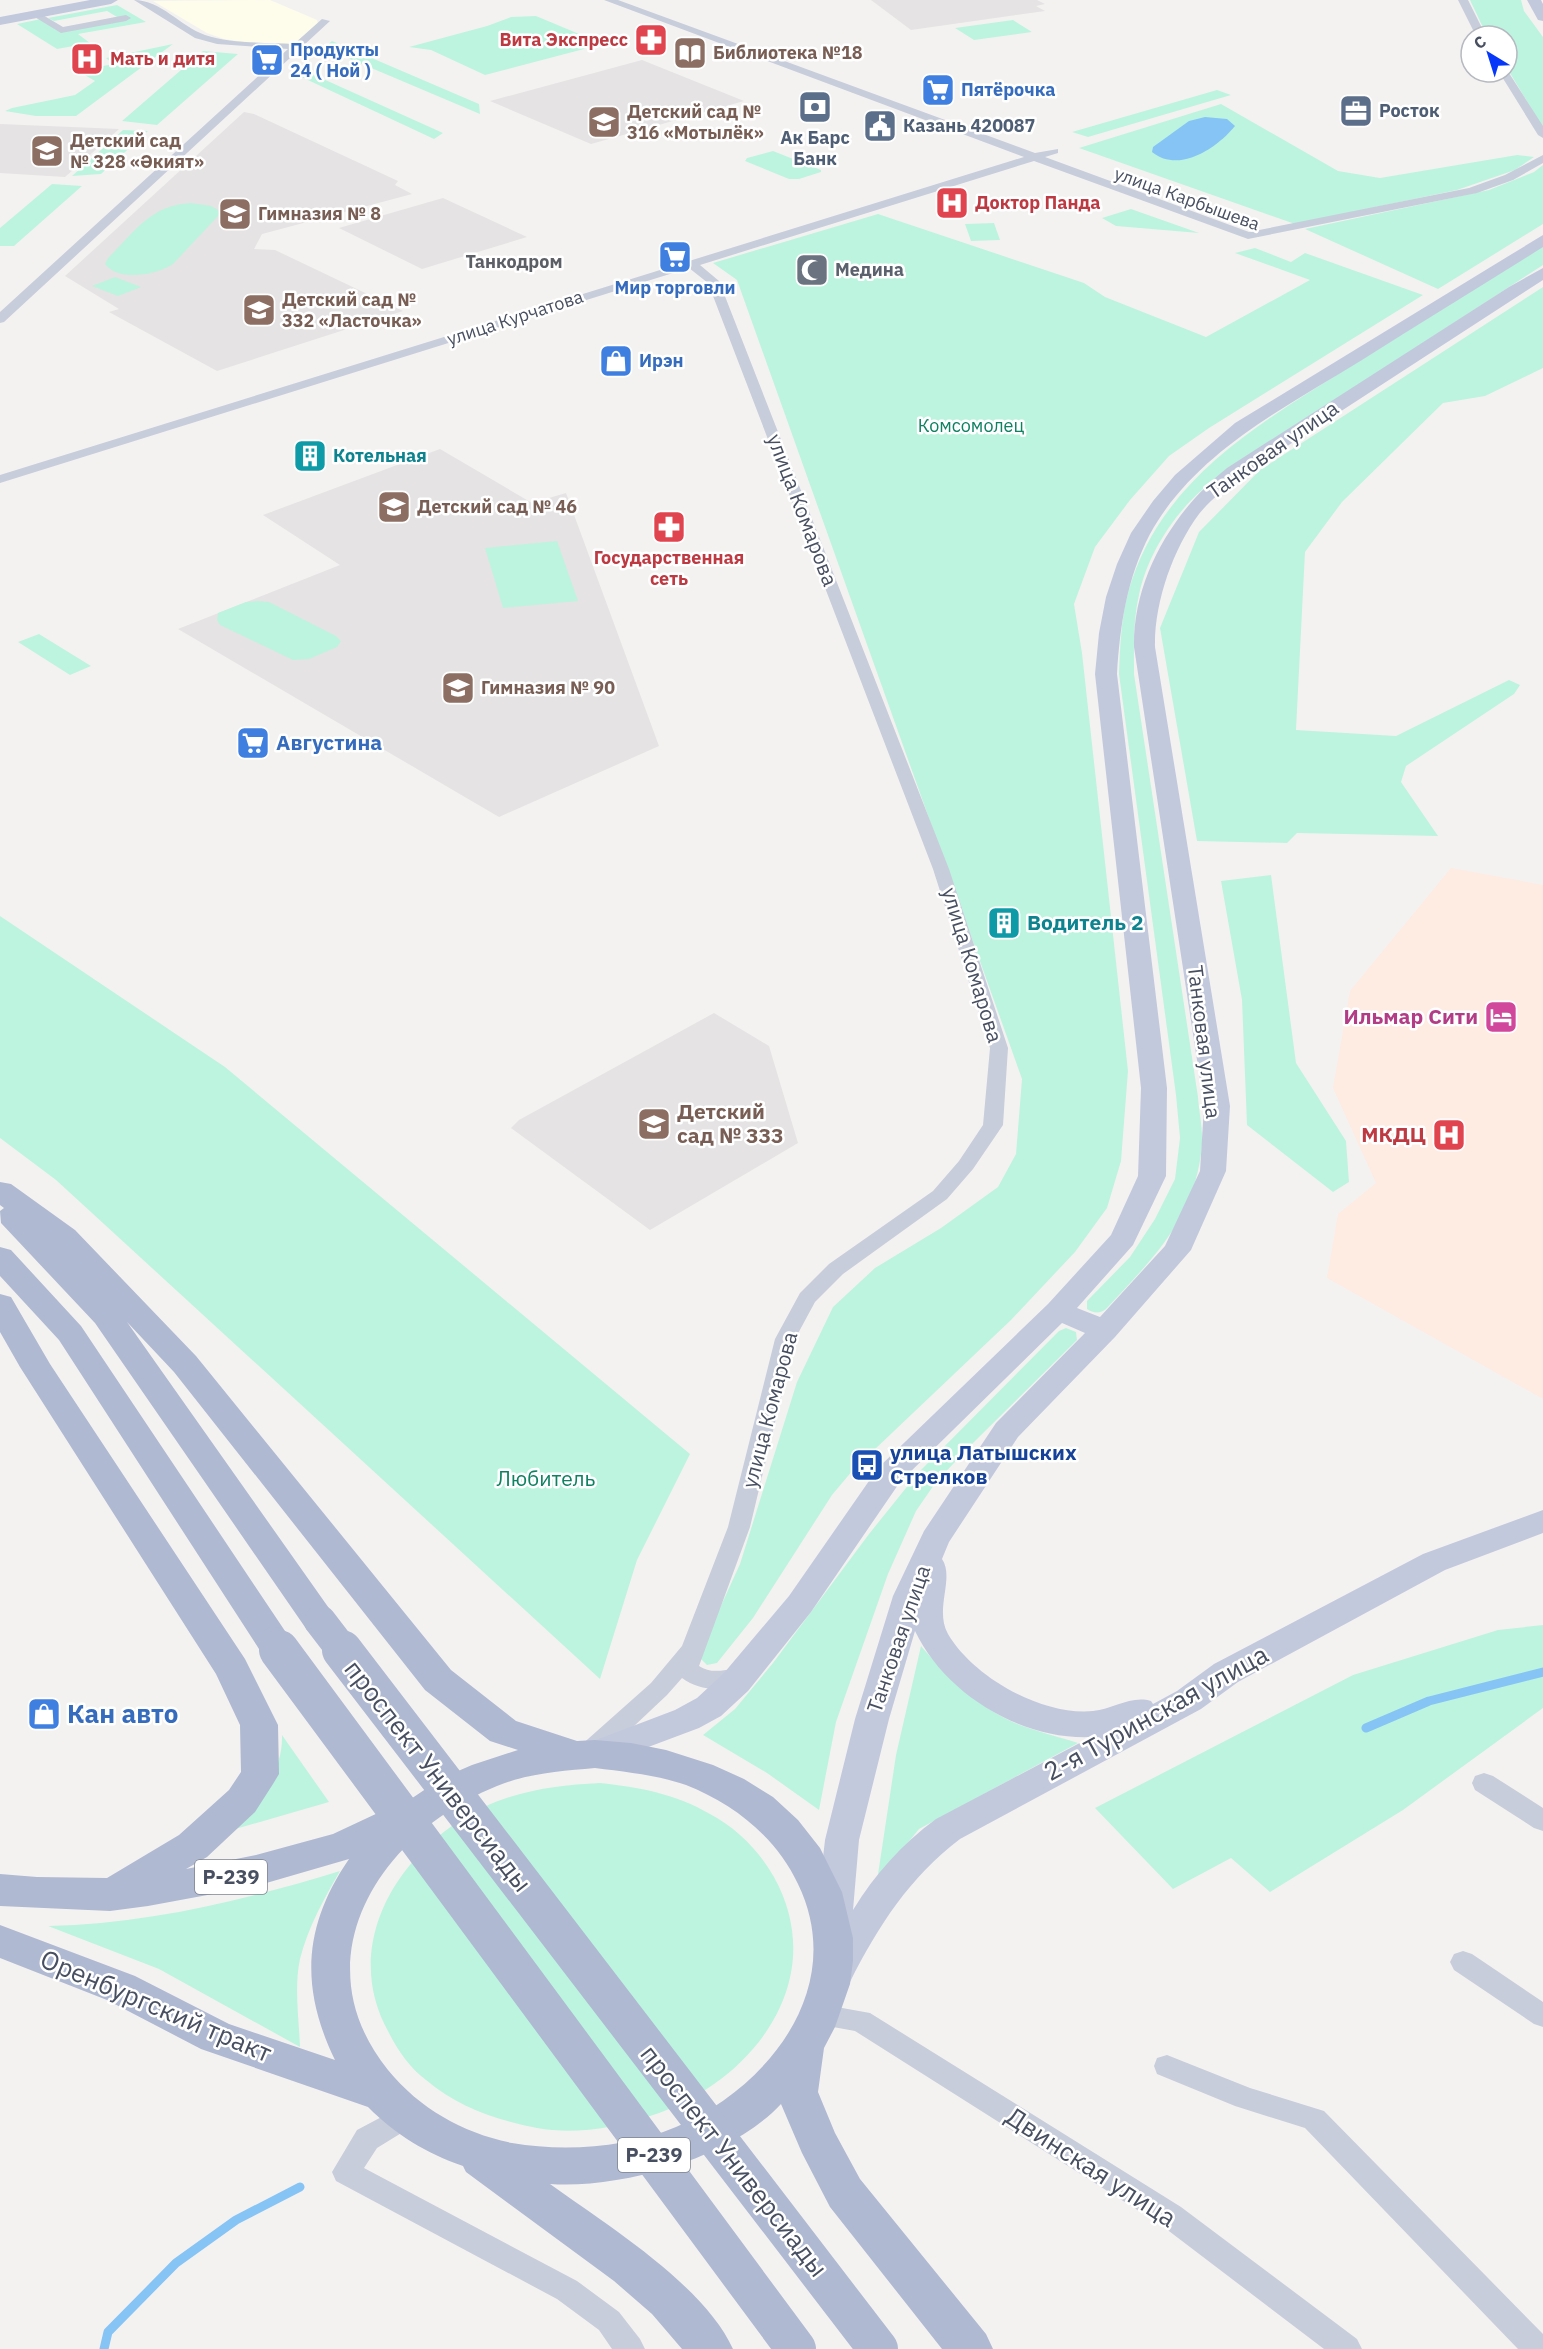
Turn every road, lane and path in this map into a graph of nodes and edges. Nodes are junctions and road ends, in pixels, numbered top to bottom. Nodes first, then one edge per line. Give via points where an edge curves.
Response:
1 (111, 0) edge
2 (139, 0) edge
3 (609, 0) edge
4 (634, 0) edge
5 (1463, 0) edge
6 (1534, 0) edge
7 (36, 14) junction
8 (1543, 17) edge
9 (126, 18) dead end
10 (0, 21) edge
11 (325, 21) dead end
12 (1475, 24) edge
13 (295, 47) junction
14 (1511, 84) edge
15 (934, 108) dead end
16 (1543, 135) edge
17 (1032, 143) dead end
18 (1036, 157) junction
19 (1543, 158) edge
20 (1253, 223) dead end
21 (1276, 231) junction
22 (1543, 240) edge
23 (690, 263) junction
24 (1543, 273) edge
25 (0, 319) edge
26 (5, 478) edge
27 (0, 1191) edge
28 (0, 1202) edge
29 (0, 1257) edge
30 (0, 1304) edge
31 (1058, 1311) junction
32 (1105, 1330) junction
33 (1543, 1521) edge
34 (935, 1539) junction
35 (692, 1650) junction
36 (1226, 1673) junction
37 (740, 1677) junction
38 (587, 1755) junction
39 (1484, 1783) dead end
40 (446, 1793) junction
41 (1543, 1821) edge
42 (0, 1890) edge
43 (110, 1895) junction
44 (832, 1936) junction
45 (0, 1941) edge
46 (1463, 1962) dead end
47 (819, 2015) junction
48 (1543, 2016) edge
49 (1167, 2066) dead end
50 (393, 2104) junction
51 (467, 2149) junction
52 (630, 2349) edge
53 (710, 2349) edge
54 (796, 2349) edge
55 (878, 2349) edge
56 (970, 2349) edge
57 (1347, 2349) edge
58 (1538, 2349) edge

1 - 7 main road
2 - 13 street via 199,36
3 - 18 street, улица Карбышева
4 - 15 street
5 - 12 street
6 - 8 main road
7 - 9 street via 61,30
7 - 10 main road
11 - 13 street
13 - 25 street
14 - 16 street
17 - 18 street, улица Курчатова via 1059,152
18 - 21 street, улица Карбышева via 1248,236
18 - 23 street, улица Курчатова
19 - 21 street via 1527,171 1486,188
20 - 21 street, улица Карбышева
22 - 31 main road, Танковая улица via 1212,449 1171,489 1129,554 1115,591 1106,674 1154,1088 1152,1176 1123,1239
23 - 26 street, улица Курчатова
23 - 35 street, улица Комарова via 713,281 941,869 999,1048 993,1125 966,1166 940,1195 836,1269 807,1298 785,1339 739,1527
24 - 32 main road, Танковая улица via 1210,491 1173,540 1165,559 1153,594 1145,640 1217,1106 1213,1171 1177,1250
27 - 38 main road via 64,1237 185,1364 438,1680 503,1731
28 - 55 main road, проспект Универсиады, bridge via 105,1316 320,1621
29 - 54 main road, bridge via 70,1333 273,1643
30 - 43 main road via 36,1367 232,1669 259,1725 260,1774 242,1801 193,1846
31 - 32 main road
31 - 37 main road, Танковая улица via 889,1475 800,1604
32 - 34 main road, Танковая улица via 1007,1430
33 - 36 main road, 2-я Туринская улица via 1434,1562
34 - 36 main road via 926,1614 932,1634 958,1669 1012,1706 1055,1721 1101,1723
34 - 44 main road, Танковая улица via 909,1596 869,1730 842,1840
35 - 37 street via 686,1668 699,1678 718,1681
35 - 38 street, улица Комарова via 659,1689
36 - 47 main road, 2-я Туринская улица via 1189,1700 979,1811 934,1839 917,1854 861,1925
37 - 38 main road, Танковая улица via 709,1707 687,1719
38 - 40 main road, Р-239 via 518,1764
38 - 44 main road, Р-239 via 631,1756 665,1763 698,1773 756,1805 801,1850 827,1906
39 - 41 street
40 - 43 main road, Р-239 via 374,1836 329,1851 248,1874
40 - 50 main road, Р-239 via 410,1817 379,1847 343,1905 334,1937 330,1970 342,2035 358,2065
42 - 43 main road, Р-239 via 43,1895
44 - 47 main road, Р-239
45 - 50 main road, Оренбургский тракт / Р-239 via 121,1988 216,2037
46 - 48 street
47 - 51 main road, Р-239 via 785,2074 745,2110 696,2139 621,2163 582,2167 542,2166
47 - 56 main road, Р-239 via 797,2092 817,2140 845,2193
47 - 57 street, Двинская улица via 861,2021 1151,2204
49 - 58 street via 1245,2098 1314,2119
50 - 51 main road, Р-239 via 434,2134
50 - 52 street via 346,2172 567,2290 609,2321
51 - 53 main road, Р-239 via 630,2267 668,2300

